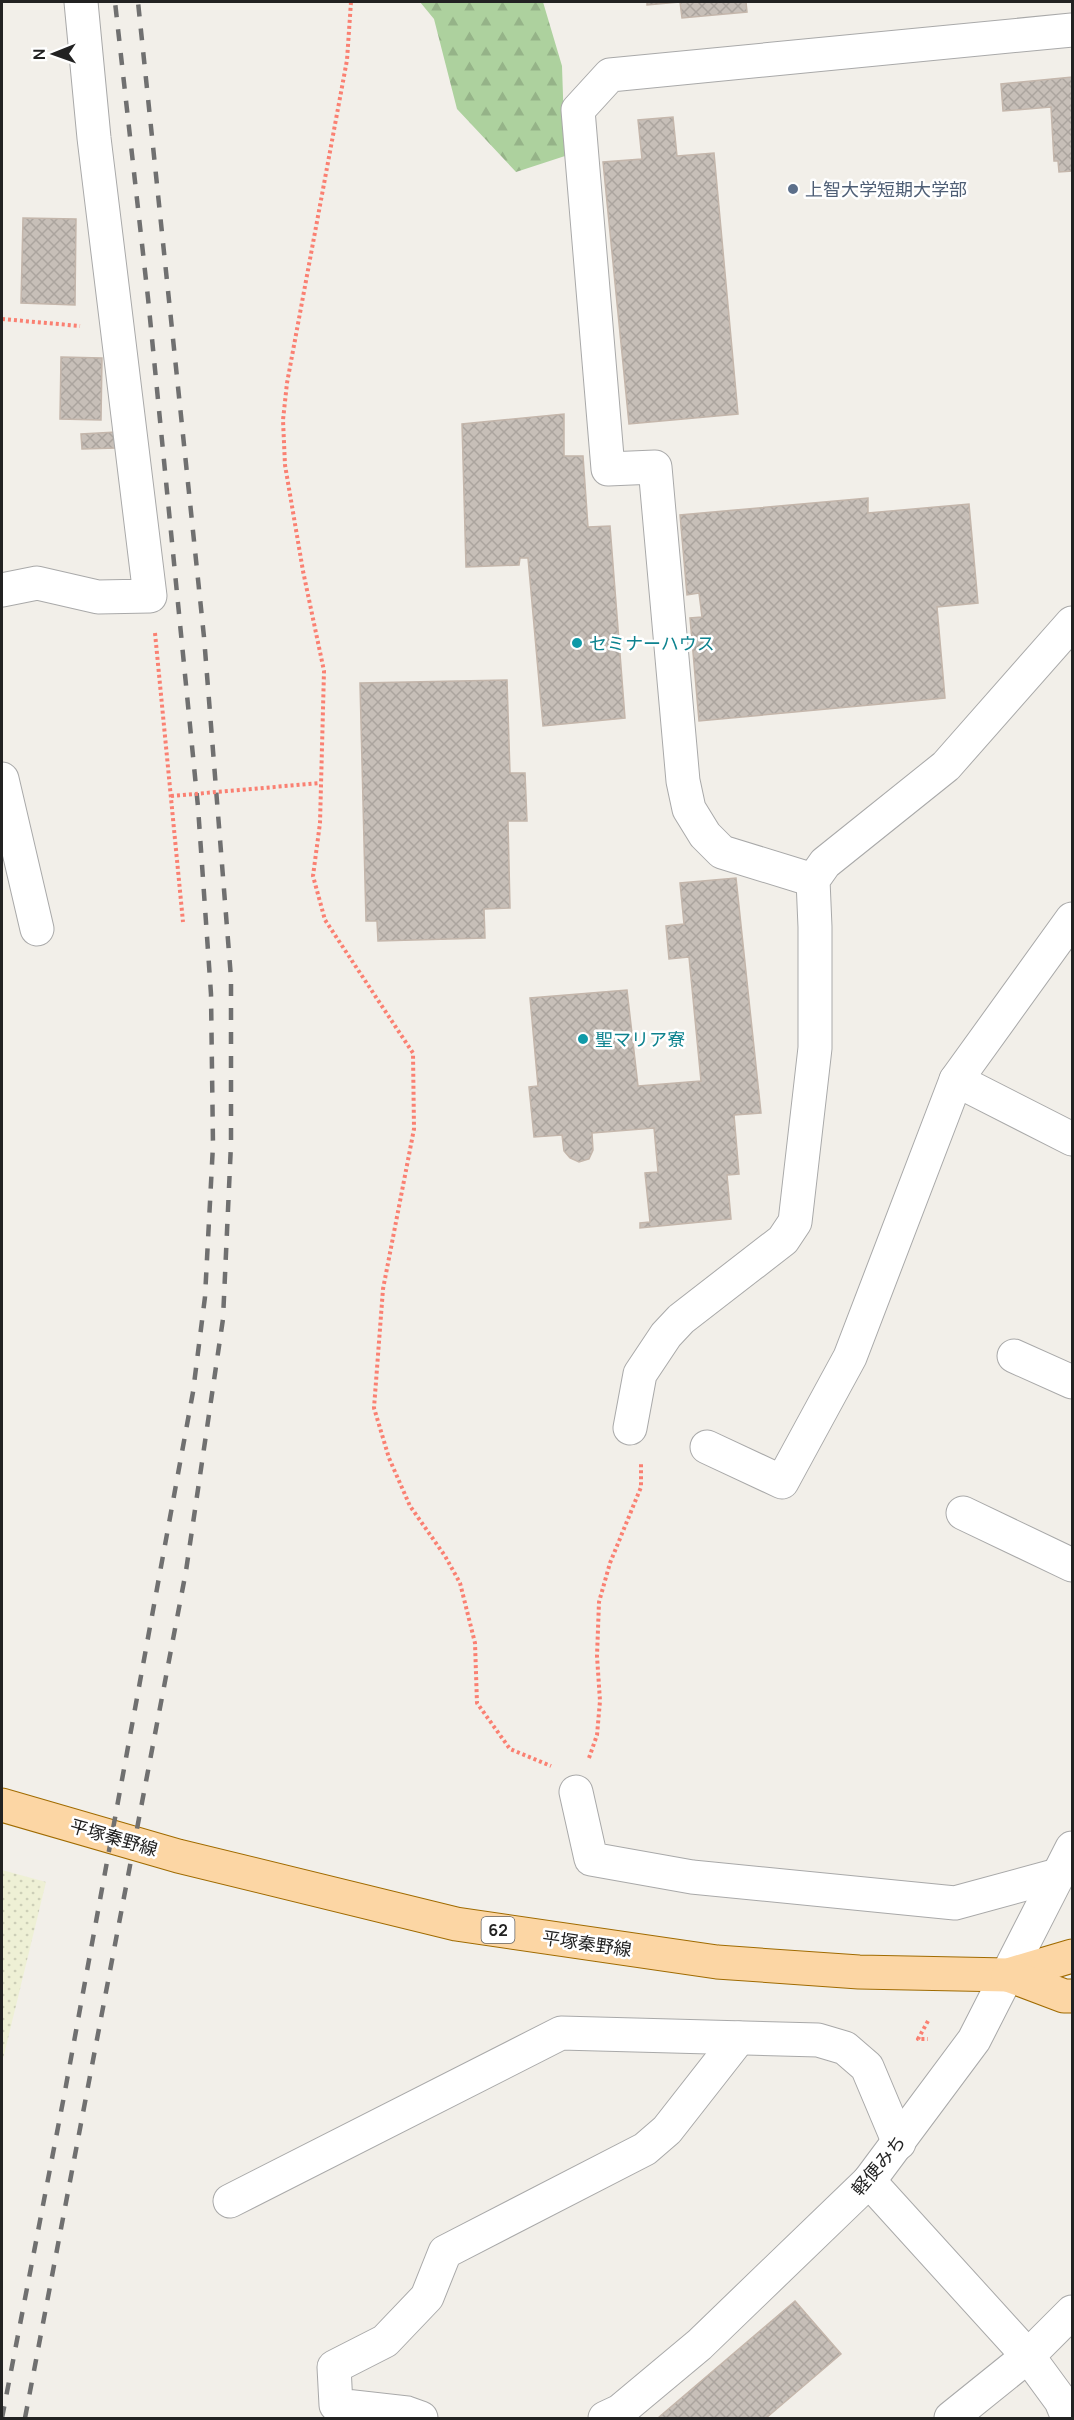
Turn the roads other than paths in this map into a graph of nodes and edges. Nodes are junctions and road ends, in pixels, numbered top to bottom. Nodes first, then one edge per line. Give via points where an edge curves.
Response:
1 (81, 2) edge
2 (1072, 30) edge
3 (7, 588) edge
4 (1072, 623) edge
5 (2, 779) edge
6 (813, 880) junction
7 (15, 889) edge
8 (1072, 919) edge
9 (38, 929) dead end
10 (956, 1080) junction
11 (1072, 1139) edge
12 (1014, 1356) dead end
13 (1072, 1382) edge
14 (630, 1428) road end
15 (707, 1447) dead end
16 (963, 1514) dead end
17 (1072, 1566) edge
18 (576, 1792) road end
19 (2, 1805) edge
20 (1065, 1862) edge
21 (1072, 1956) edge
22 (1008, 1975) junction
23 (1072, 1996) edge
24 (739, 2038) junction
25 (899, 2143) junction
26 (869, 2181) junction
27 (230, 2201) dead end
28 (1072, 2312) edge
29 (1028, 2356) junction
30 (421, 2418) edge
31 (605, 2418) edge
32 (951, 2418) edge
33 (1068, 2418) edge

1 - 3 street via 150,596 98,597 37,583
2 - 6 street via 610,75 578,110 608,469 655,467 683,781 689,809 705,835 722,852
4 - 6 street via 945,765 825,863
5 - 7 street
6 - 14 street via 815,1048 795,1222 783,1240 666,1335 640,1374
7 - 9 street
8 - 10 street
10 - 11 street
10 - 15 street via 850,1357 782,1482
12 - 13 street
16 - 17 street
18 - 20 street via 591,1859 692,1878 955,1903
19 - 22 main road, 平塚秦野線 / 62 via 178,1856 456,1924 717,1962 859,1972
20 - 22 street, 軽便みち
21 - 22 main road, 平塚秦野線 / 62
22 - 23 main road, 平塚秦野線 / 62
22 - 25 street, 軽便みち via 974,2040
24 - 25 street via 818,2040 845,2048 867,2067
24 - 27 street via 561,2033
24 - 30 street via 667,2130 645,2149 445,2252 427,2297 392,2334 334,2367 336,2405
25 - 26 street, 軽便みち
26 - 29 street
26 - 31 street, 軽便みち via 699,2345 620,2411
28 - 29 street
29 - 32 street
29 - 33 street via 1061,2401

